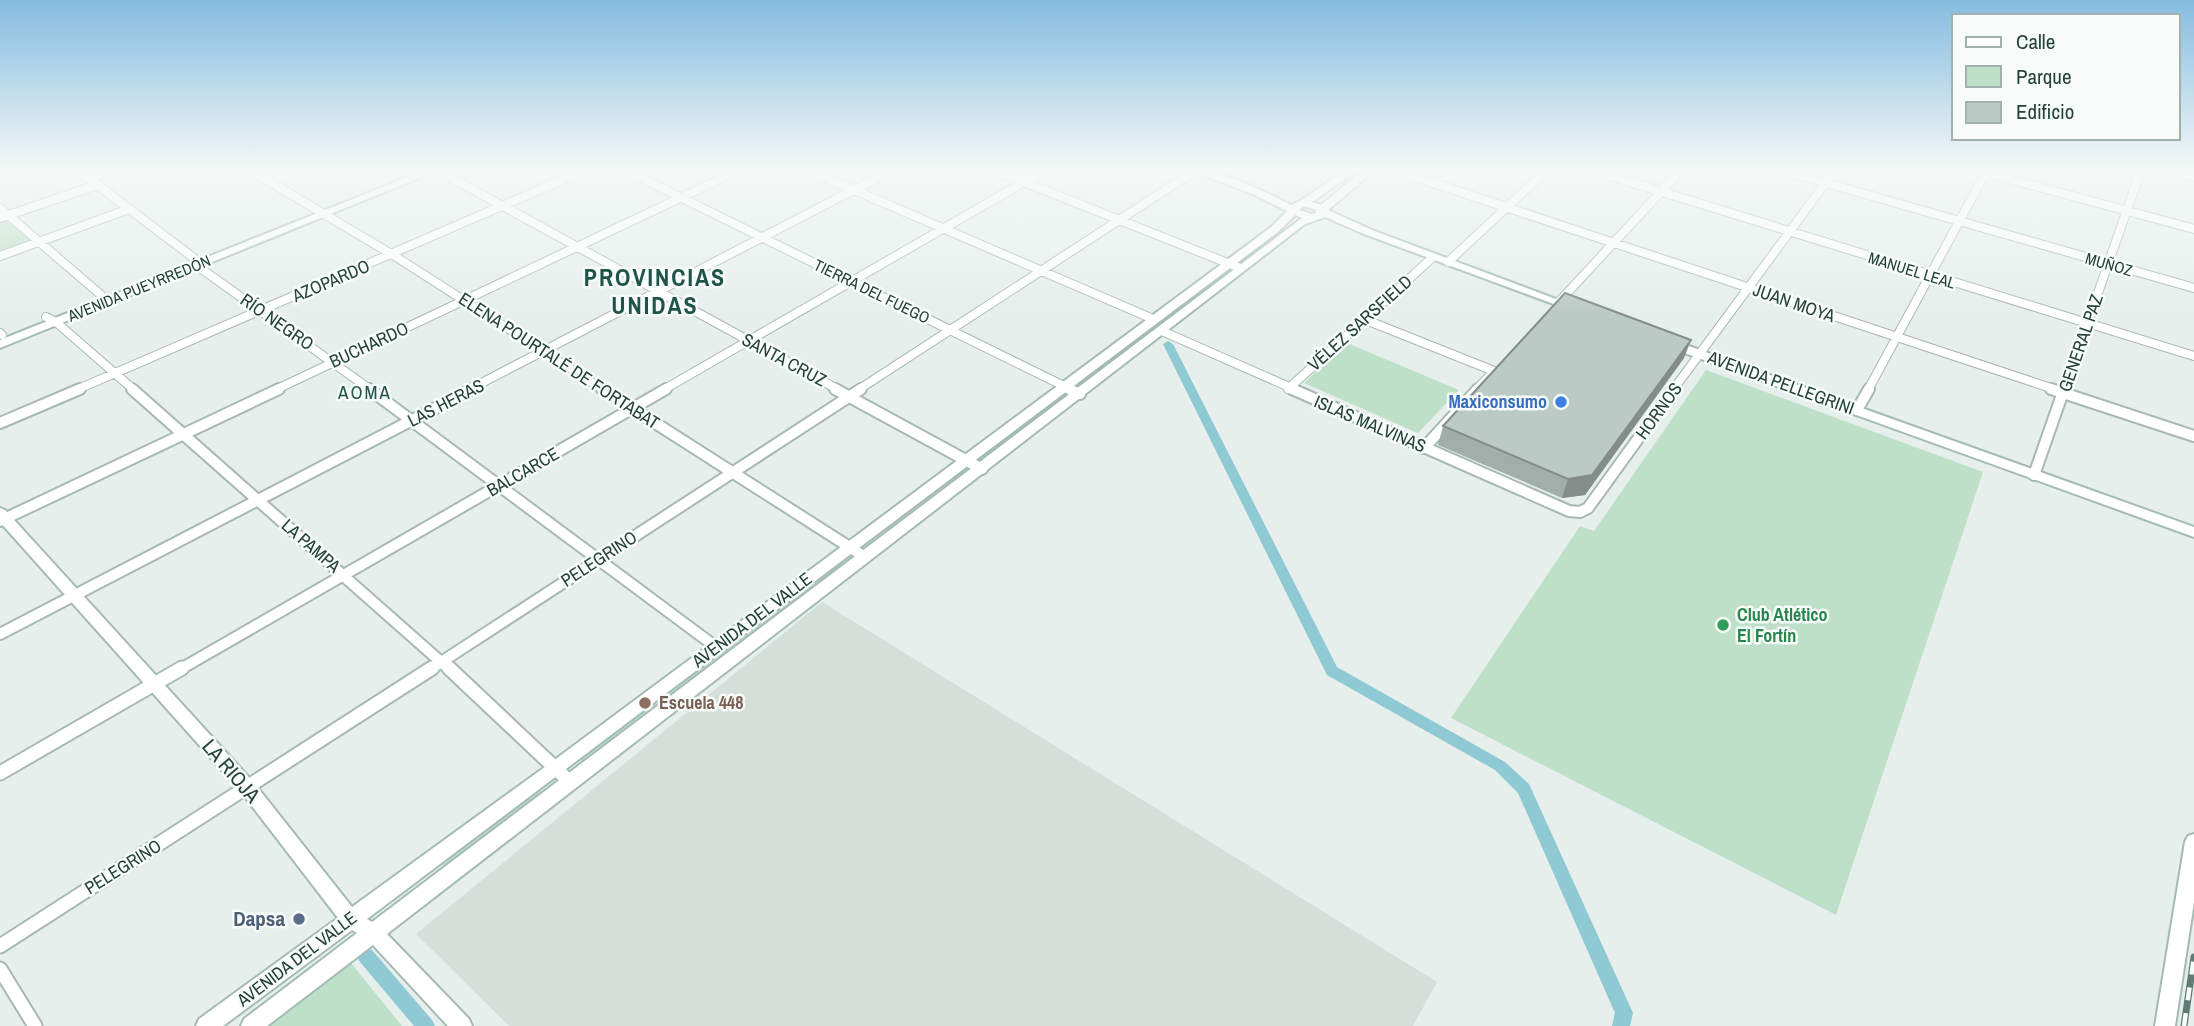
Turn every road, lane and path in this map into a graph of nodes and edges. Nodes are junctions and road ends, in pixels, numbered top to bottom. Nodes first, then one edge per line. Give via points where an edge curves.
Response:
1 (5, 218) edge
2 (105, 218) edge
3 (140, 218) edge
4 (305, 218) edge
5 (330, 218) edge
6 (478, 218) edge
7 (527, 218) edge
8 (638, 218) edge
9 (723, 218) edge
10 (801, 218) edge
11 (918, 218) edge
12 (963, 218) edge
13 (1112, 218) edge
14 (1125, 218) edge
15 (1286, 218) edge
16 (1310, 218) edge
17 (1329, 218) edge
18 (1495, 218) edge
19 (1537, 218) edge
20 (1638, 218) edge
21 (1743, 218) edge
22 (1799, 218) edge
23 (1945, 218) edge
24 (1961, 218) edge
25 (2125, 218) edge
26 (2153, 218) edge
27 (1120, 221) junction
28 (1959, 222) junction
29 (944, 229) junction
30 (2194, 229) edge
31 (1789, 232) junction
32 (763, 238) junction
33 (39, 242) junction
34 (1615, 243) junction
35 (579, 246) junction
36 (393, 255) junction
37 (0, 256) edge
38 (1433, 257) junction
39 (196, 262) junction
40 (1448, 262) junction
41 (2108, 264) junction
42 (1234, 265) junction
43 (1042, 273) junction
44 (1931, 276) junction
45 (853, 282) junction
46 (1746, 287) junction
47 (2194, 288) edge
48 (660, 292) junction
49 (101, 295) junction
50 (464, 300) junction
51 (1554, 308) junction
52 (262, 310) junction
53 (1585, 312) edge
54 (51, 320) junction
55 (1366, 320) junction
56 (2088, 324) junction
57 (1157, 325) junction
58 (953, 330) junction
59 (0, 337) edge
60 (1898, 338) junction
61 (1662, 340) edge
62 (750, 342) junction
63 (544, 352) junction
64 (1701, 354) junction
65 (2194, 356) edge
66 (1503, 361) edge
67 (333, 362) junction
68 (1494, 371) junction
69 (114, 374) junction
70 (1288, 389) junction
71 (1074, 390) junction
72 (2065, 392) junction
73 (851, 396) junction
74 (634, 409) junction
75 (1857, 410) junction
76 (412, 421) junction
77 (0, 423) edge
78 (183, 433) junction
79 (2194, 436) edge
80 (1424, 448) junction
81 (967, 460) junction
82 (982, 469) junction
83 (732, 472) junction
84 (2034, 475) junction
85 (498, 486) junction
86 (258, 500) junction
87 (1580, 512) joint
88 (2, 517) edge
89 (2194, 533) edge
90 (850, 547) junction
91 (864, 557) junction
92 (597, 560) junction
93 (344, 575) junction
94 (74, 596) junction
95 (0, 634) edge
96 (716, 647) junction
97 (442, 662) junction
98 (153, 685) junction
99 (555, 769) junction
100 (0, 773) edge
101 (571, 783) junction
102 (248, 788) junction
103 (2194, 842) edge
104 (350, 919) junction
105 (374, 933) junction
106 (0, 946) edge
107 (0, 969) edge
108 (35, 1026) edge
109 (206, 1026) edge
110 (251, 1026) edge
111 (462, 1026) edge
112 (2165, 1026) edge

1 - 33 street
2 - 33 street
3 - 39 street, RÍO NEGRO
4 - 39 main road, AVENIDA PUEYRREDÓN
5 - 36 street, ELENA POURTALÉ DE FORTABAT
6 - 36 street, AZOPARDO
7 - 35 street, SANTA CRUZ
8 - 35 street, BUCHARDO
9 - 32 street, TIERRA DEL FUEGO
10 - 32 street, LAS HERAS
11 - 29 street, ISLAS MALVINAS
12 - 29 street, BALCARCE
13 - 27 street
14 - 27 street, PELEGRINO
15 - 42 main road, AVENIDA DEL VALLE
16 - 42 main road, AVENIDA DEL VALLE
17 - 38 main road
18 - 40 street
19 - 34 street, JUAN MOYA
20 - 34 street
21 - 31 street, MANUEL LEAL
22 - 31 street, HORNOS
23 - 28 street, MUÑOZ
24 - 28 street
25 - 41 street, GENERAL PAZ
26 - 30 street
27 - 42 street
27 - 43 street, PELEGRINO
28 - 41 street, MUÑOZ
28 - 44 street
29 - 43 street, ISLAS MALVINAS
29 - 45 street, BALCARCE
31 - 44 street, MANUEL LEAL
31 - 46 street, HORNOS
32 - 45 street, TIERRA DEL FUEGO
32 - 48 street, LAS HERAS
33 - 37 street
33 - 49 street
34 - 46 street, JUAN MOYA
34 - 51 street
35 - 48 street, SANTA CRUZ
35 - 50 street, BUCHARDO
36 - 50 street, ELENA POURTALÉ DE FORTABAT
36 - 52 street, AZOPARDO
38 - 40 main road
38 - 55 street, VÉLEZ SARSFIELD
39 - 49 main road, AVENIDA PUEYRREDÓN
39 - 52 street, RÍO NEGRO
39 - 54 main road, AVENIDA PUEYRREDÓN
40 - 51 main road
41 - 47 street, MUÑOZ
41 - 56 street, GENERAL PAZ
42 - 57 main road, AVENIDA DEL VALLE
43 - 57 street, ISLAS MALVINAS
43 - 58 street, PELEGRINO
44 - 56 street, MANUEL LEAL
44 - 60 street
45 - 58 street, TIERRA DEL FUEGO
45 - 62 street, BALCARCE
46 - 60 street, JUAN MOYA
46 - 64 street, HORNOS
48 - 62 street, SANTA CRUZ
48 - 63 street, LAS HERAS
49 - 54 main road, AVENIDA PUEYRREDÓN
50 - 63 street, ELENA POURTALÉ DE FORTABAT
50 - 67 street, BUCHARDO
51 - 53 main road
52 - 67 street, RÍO NEGRO
52 - 69 street, AZOPARDO
54 - 59 main road, AVENIDA PUEYRREDÓN
54 - 69 street, LA PAMPA
55 - 68 street
55 - 70 street, VÉLEZ SARSFIELD
56 - 65 street, MANUEL LEAL
56 - 72 street, GENERAL PAZ
57 - 70 street, ISLAS MALVINAS
57 - 71 main road, AVENIDA DEL VALLE
58 - 71 street, TIERRA DEL FUEGO
58 - 73 street, PELEGRINO
60 - 72 street, JUAN MOYA
60 - 75 street
61 - 64 main road, AVENIDA PELLEGRINI
62 - 73 street, SANTA CRUZ
62 - 74 street, BALCARCE
63 - 74 street, ELENA POURTALÉ DE FORTABAT
63 - 76 street, LAS HERAS
64 - 75 main road, AVENIDA PELLEGRINI
64 - 87 street, HORNOS via 1588,508
66 - 68 street
67 - 76 street, RÍO NEGRO
67 - 78 street, BUCHARDO
68 - 80 street
69 - 77 street, AZOPARDO
69 - 78 street, LA PAMPA
70 - 80 street, ISLAS MALVINAS
71 - 81 main road, AVENIDA DEL VALLE
71 - 82 main road, AVENIDA DEL VALLE
72 - 79 street, JUAN MOYA
72 - 84 street, GENERAL PAZ
73 - 81 street, SANTA CRUZ
73 - 83 street, PELEGRINO
74 - 83 street, ELENA POURTALÉ DE FORTABAT
74 - 85 street, BALCARCE
75 - 84 main road, AVENIDA PELLEGRINI
76 - 85 street, RÍO NEGRO
76 - 86 street, LAS HERAS
78 - 86 street, LA PAMPA
78 - 88 street, BUCHARDO
80 - 87 street, ISLAS MALVINAS via 1569,512
81 - 82 street, SANTA CRUZ
81 - 90 main road, AVENIDA DEL VALLE
82 - 91 main road, AVENIDA DEL VALLE
83 - 90 street, ELENA POURTALÉ DE FORTABAT
83 - 92 street, PELEGRINO
84 - 89 main road, AVENIDA PELLEGRINI
85 - 92 street, RÍO NEGRO
85 - 93 street, BALCARCE
86 - 93 street, LA PAMPA
86 - 94 street, LAS HERAS
88 - 94 main road, LA RIOJA
90 - 91 street, ELENA POURTALÉ DE FORTABAT
90 - 96 main road, AVENIDA DEL VALLE
91 - 101 main road, AVENIDA DEL VALLE
92 - 96 street, RÍO NEGRO
92 - 97 street, PELEGRINO
93 - 97 street, LA PAMPA
93 - 98 street, BALCARCE
94 - 95 street, LAS HERAS
94 - 98 main road, LA RIOJA
96 - 99 main road, AVENIDA DEL VALLE
97 - 99 street, LA PAMPA
97 - 102 street, PELEGRINO
98 - 100 street, BALCARCE
98 - 102 main road, LA RIOJA
99 - 101 street, LA PAMPA
99 - 104 main road, AVENIDA DEL VALLE
101 - 105 main road, AVENIDA DEL VALLE
102 - 104 main road, LA RIOJA
102 - 106 street, PELEGRINO
103 - 112 main road
104 - 105 main road, LA RIOJA
104 - 109 main road, AVENIDA DEL VALLE
105 - 110 main road, AVENIDA DEL VALLE
105 - 111 main road, LA RIOJA
107 - 108 street

